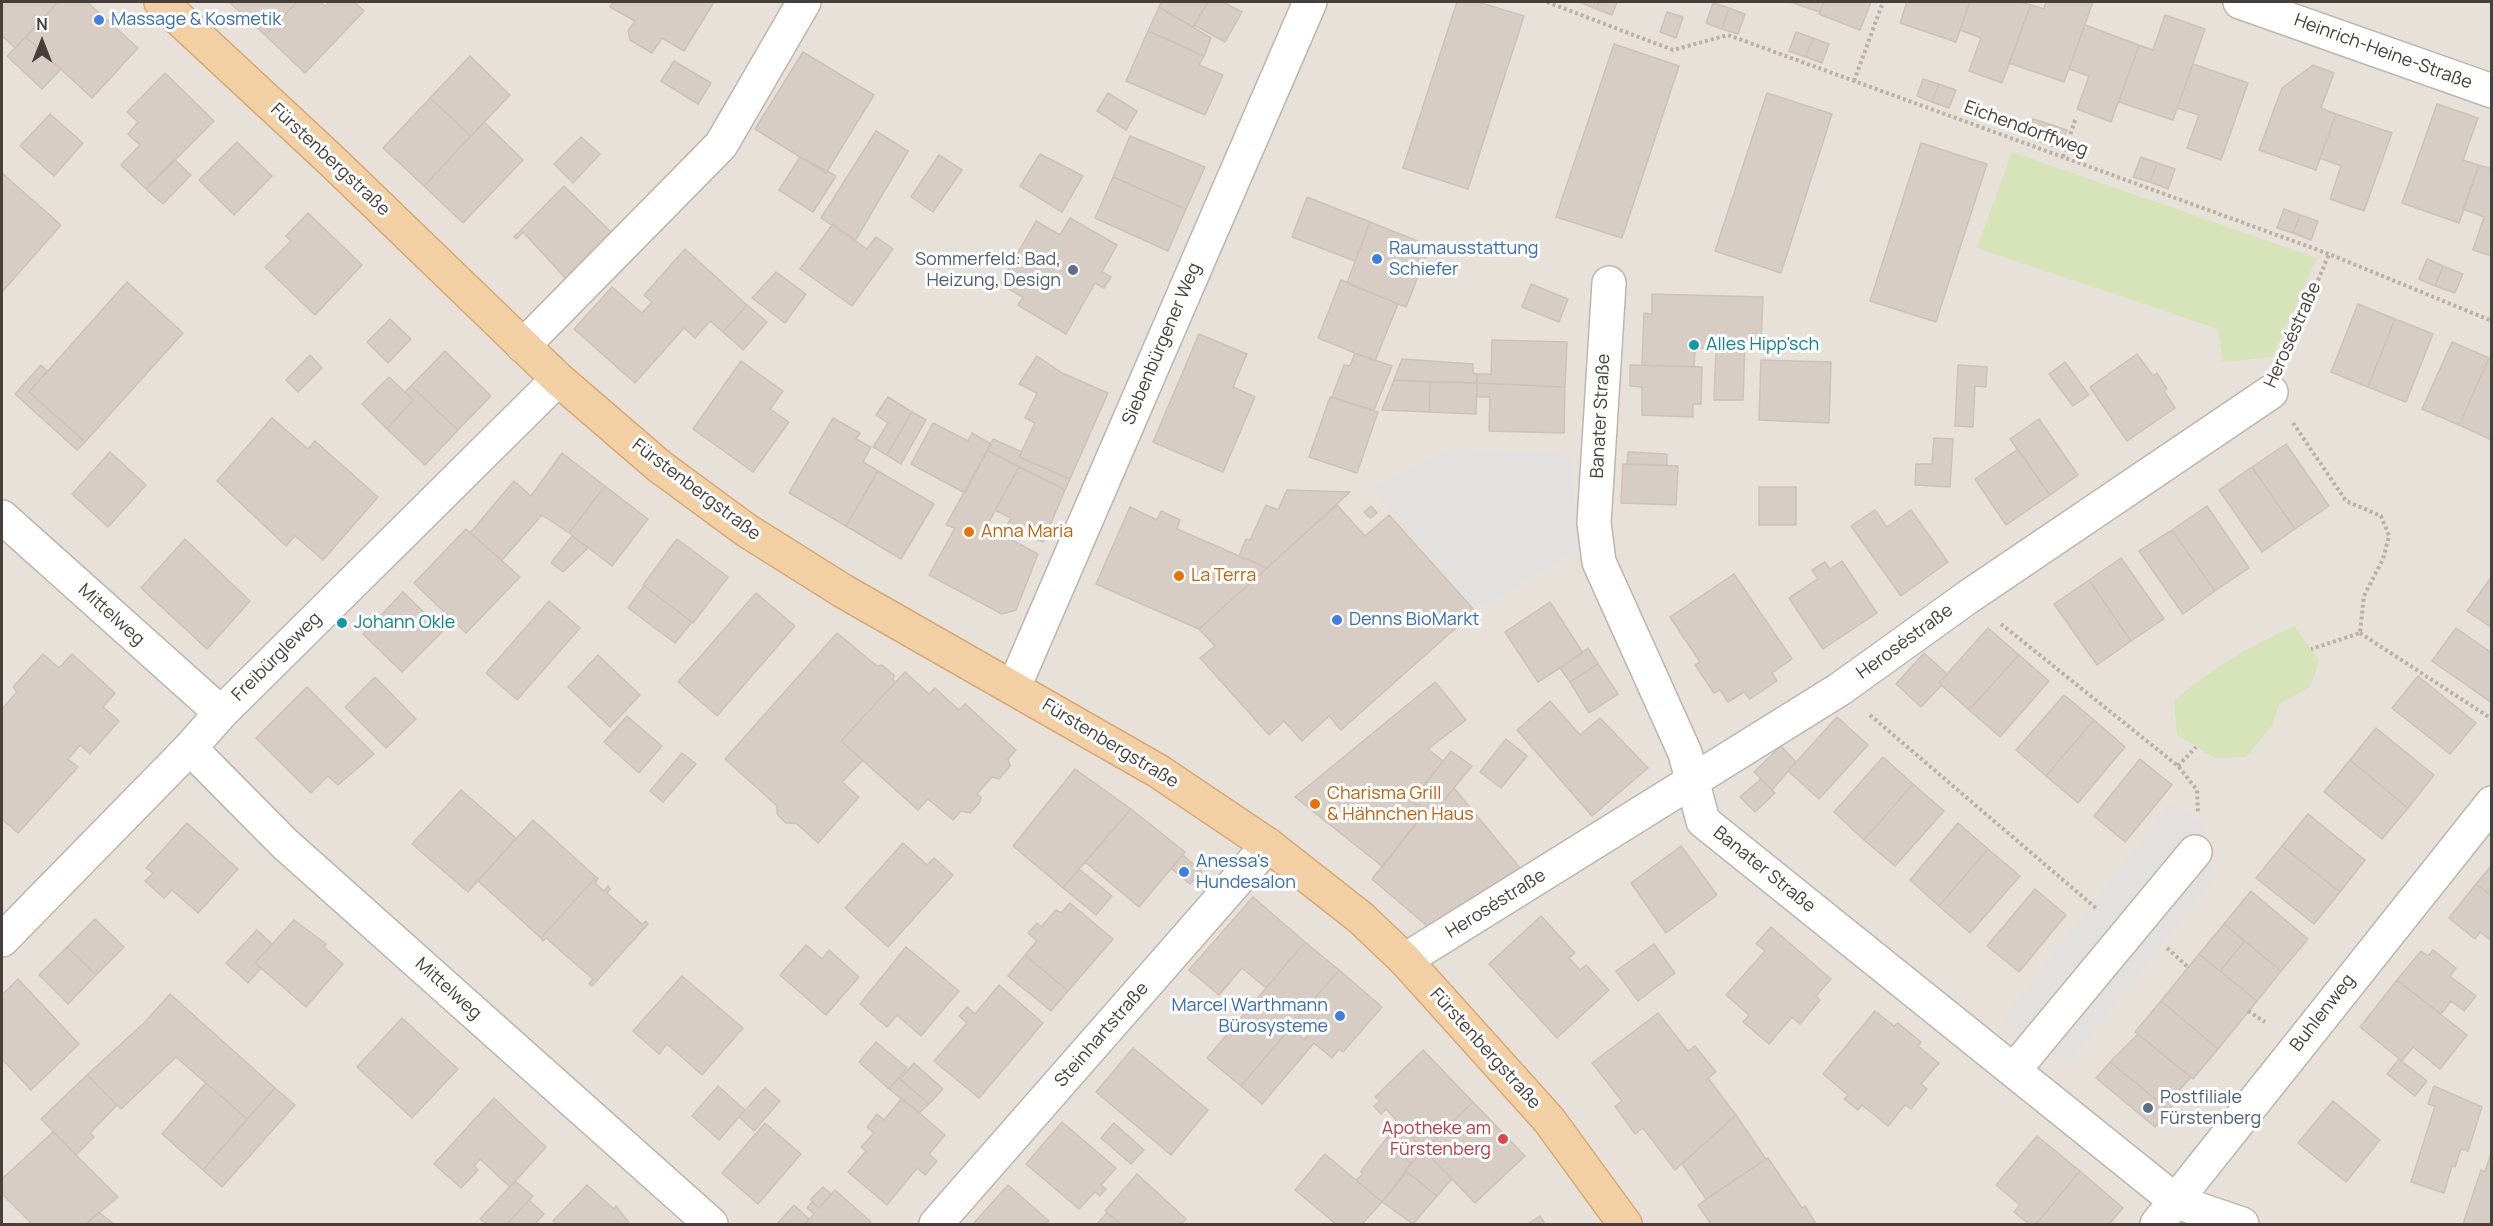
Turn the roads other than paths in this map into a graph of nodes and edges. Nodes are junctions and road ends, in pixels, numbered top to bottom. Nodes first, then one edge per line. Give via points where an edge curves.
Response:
1 (161, 2) edge
2 (804, 2) edge
3 (1310, 2) edge
4 (2240, 2) edge
5 (2492, 91) edge
6 (1609, 283) dead end
7 (523, 346) junction
8 (558, 379) junction
9 (2271, 392) road end
10 (2, 517) edge
11 (1014, 687) junction
12 (221, 713) junction
13 (190, 748) junction
14 (1692, 783) junction
15 (2492, 803) edge
16 (1268, 845) junction
17 (2195, 852) road end
18 (2, 940) edge
19 (1405, 960) junction
20 (2013, 1070) junction
21 (2167, 1213) edge
22 (711, 1224) edge
23 (936, 1224) edge
24 (1625, 1224) edge
25 (2242, 1224) edge

1 - 7 main road, Fürstenbergstraße
2 - 7 street via 721,146
3 - 11 street, Siebenbürgener Weg
4 - 5 street, Heinrich-Heine-Straße
6 - 14 street, Banater Straße via 1594,523 1599,562 1685,753
7 - 8 main road, Fürstenbergstraße
8 - 11 main road, Fürstenbergstraße via 659,466 746,530 843,591
8 - 12 street, Freibürgleweg
9 - 14 street, Heroséstraße via 1968,597 1840,689
10 - 12 street, Mittelweg
11 - 16 main road, Fürstenbergstraße via 1158,771
12 - 13 street, Freibürgleweg
13 - 18 street, Freibürgleweg
13 - 22 street, Mittelweg via 284,843
14 - 19 street, Heroséstraße
14 - 20 street, Banater Straße via 1703,821
15 - 21 street, Buhlenweg
16 - 19 main road, Fürstenbergstraße via 1360,918
16 - 23 street, Steinhartstraße
17 - 20 street
19 - 24 main road, Fürstenbergstraße via 1549,1120
20 - 21 street, Banater Straße
21 - 25 street

